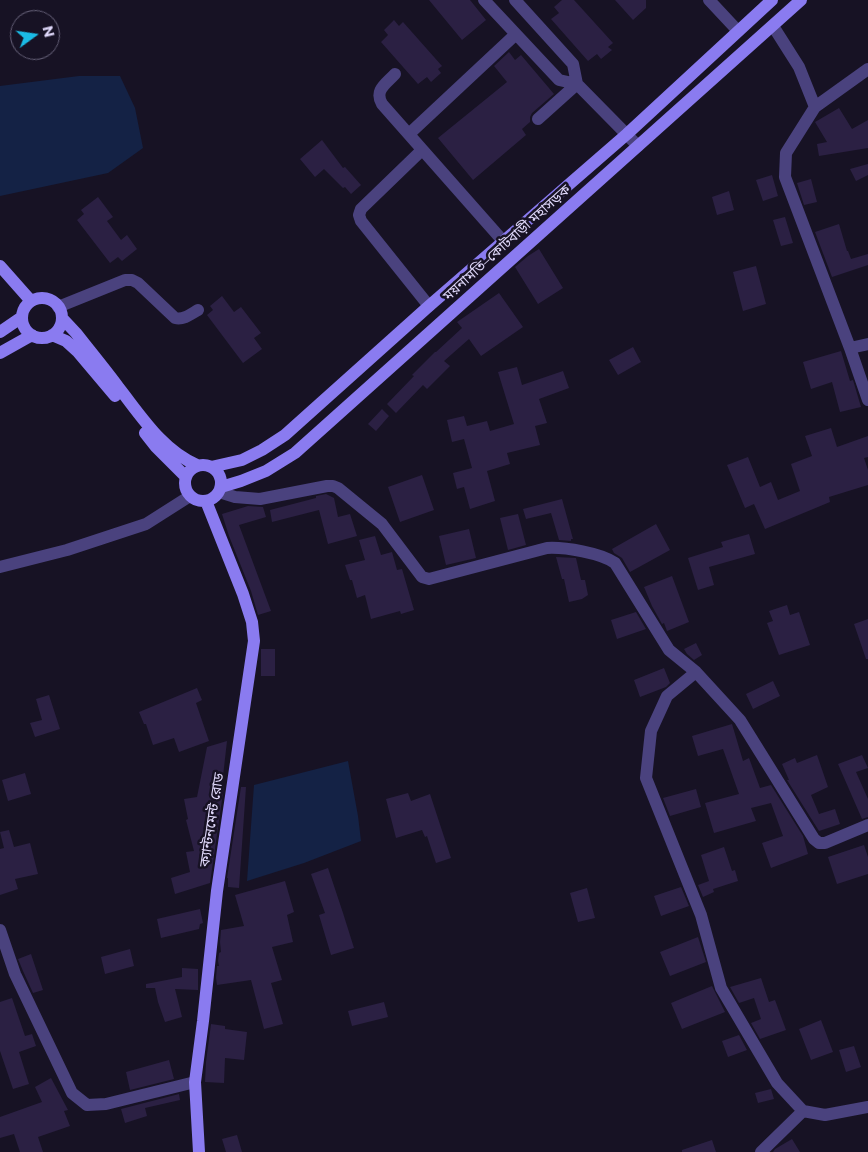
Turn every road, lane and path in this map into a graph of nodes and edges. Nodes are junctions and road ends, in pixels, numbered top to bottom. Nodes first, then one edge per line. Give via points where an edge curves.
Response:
1 (484, 0) edge
2 (515, 0) edge
3 (710, 0) edge
4 (772, 0) edge
5 (801, 0) edge
6 (772, 26) junction
7 (738, 31) junction
8 (516, 34) junction
9 (868, 69) edge
10 (395, 74) dead end
11 (577, 84) junction
12 (815, 107) junction
13 (538, 119) dead end
14 (409, 134) junction
15 (627, 134) junction
16 (638, 146) junction
17 (422, 150) junction
18 (503, 241) junction
19 (0, 266) edge
20 (31, 302) junction
21 (429, 306) junction
22 (198, 310) dead end
23 (60, 313) junction
24 (22, 317) junction
25 (0, 332) edge
26 (32, 335) junction
27 (52, 335) junction
28 (868, 344) edge
29 (850, 348) junction
30 (0, 353) edge
31 (868, 400) edge
32 (197, 465) junction
33 (211, 467) junction
34 (186, 476) junction
35 (220, 489) junction
36 (190, 496) junction
37 (206, 501) junction
38 (0, 567) edge
39 (696, 672) junction
40 (868, 825) edge
41 (0, 930) edge
42 (195, 1082) junction
43 (868, 1107) edge
44 (804, 1112) junction
45 (199, 1152) edge
46 (761, 1152) edge

1 - 8 street
2 - 11 street via 573,64
3 - 7 street
4 - 7 main road, ময়নামতি–কোটবাড়ী মহাসড়ক
5 - 6 main road, ময়নামতি–কোটবাড়ী মহাসড়ক
6 - 12 street via 799,67
6 - 16 main road, ময়নামতি–কোটবাড়ী মহাসড়ক
7 - 15 main road, ময়নামতি–কোটবাড়ী মহাসড়ক
8 - 11 street via 559,80
8 - 14 street
9 - 12 street
10 - 14 street via 378,98
11 - 13 street
11 - 15 street
12 - 29 street via 786,153 785,177
14 - 17 street
15 - 16 street
15 - 18 main road, ময়নামতি–কোটবাড়ী মহাসড়ক
16 - 35 main road, ময়নামতি–কোটবাড়ী মহাসড়ক via 295,453 266,471
17 - 18 street
17 - 21 street via 361,209 359,215
18 - 21 main road, ময়নামতি–কোটবাড়ী মহাসড়ক
19 - 20 main road
20 - 23 main road, ময়নামতি–কোটবাড়ী মহাসড়ক via 43,298 54,302
20 - 24 main road
21 - 33 main road, ময়নামতি–কোটবাড়ী মহাসড়ক via 285,435 242,460
22 - 23 street via 184,318 175,318 138,283 125,280
23 - 27 main road via 60,325
23 - 32 main road, ময়নামতি–কোটবাড়ী মহাসড়ক via 153,431 177,454
24 - 25 main road
24 - 26 main road via 24,327
26 - 27 main road via 42,338
26 - 30 main road
27 - 34 main road via 77,350 156,446
28 - 29 street
29 - 31 street
32 - 33 main road, ময়নামতি–কোটবাড়ী মহাসড়ক
32 - 34 main road
33 - 35 main road via 219,475
34 - 36 main road via 185,487
35 - 37 main road, ময়নামতি–কোটবাড়ী মহাসড়ক
35 - 39 street via 235,497 260,499 328,486 338,488 382,524 422,577 429,579 547,548 560,547 608,558 615,563 669,650
36 - 37 main road
36 - 38 street via 146,524 67,550
37 - 42 main road, ক্যান্টনমেন্ট রোড via 243,594 254,641 217,891
39 - 40 street via 740,720 814,839 825,843
39 - 44 street via 667,696 651,731 646,778 701,915 720,988 777,1083
41 - 42 street via 16,974 72,1093 88,1105 106,1104
42 - 45 main road, ক্যান্টনমেন্ট রোড
43 - 44 street via 825,1115
44 - 46 street

